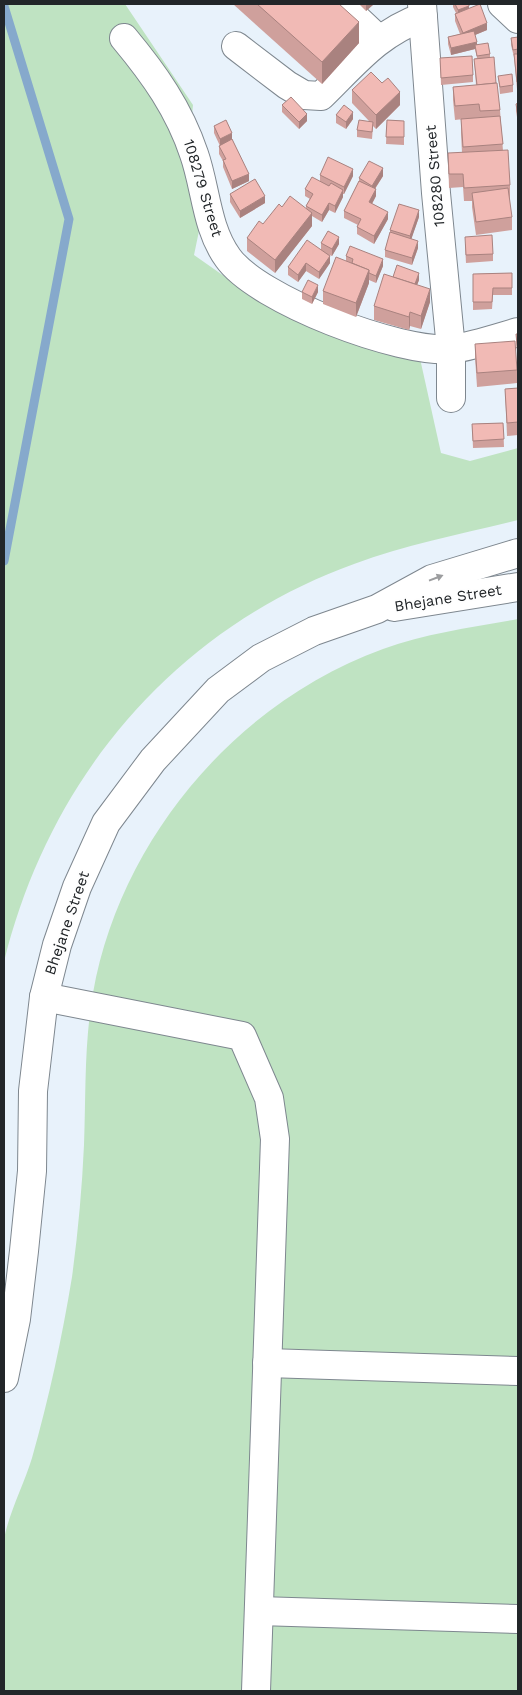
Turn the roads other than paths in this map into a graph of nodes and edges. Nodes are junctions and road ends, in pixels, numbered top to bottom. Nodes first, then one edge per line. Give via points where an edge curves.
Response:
1 (341, 4) edge
2 (502, 4) edge
3 (423, 10) edge
4 (518, 19) edge
5 (124, 38) dead end
6 (378, 40) junction
7 (236, 46) dead end
8 (518, 332) edge
9 (451, 349) junction
10 (451, 398) dead end
11 (518, 553) edge
12 (518, 587) edge
13 (377, 609) junction
14 (44, 997) junction
15 (267, 1363) junction
16 (518, 1371) edge
17 (4, 1378) edge
18 (259, 1611) junction
19 (518, 1619) edge
20 (256, 1691) edge

1 - 6 street
2 - 4 street
3 - 6 street
3 - 9 street, 108280 Street
5 - 9 street, 108279 Street via 174,105 195,156 208,214 218,239 228,258 245,277 290,302 373,336 410,345
6 - 7 street via 321,96 304,95 295,90
8 - 9 street
9 - 10 street, 108280 Street
13 -> 11 street, Bhejane Street via 432,579
12 - 13 street, Bhejane Street
13 - 14 street, Bhejane Street via 314,631 261,658 218,690 153,760 106,823 77,887
14 - 15 street via 242,1036 269,1098 275,1139
14 - 17 street, Bhejane Street via 33,1091 32,1171 24,1251 16,1319
15 - 16 street
15 - 18 street
18 - 19 street
18 - 20 street

